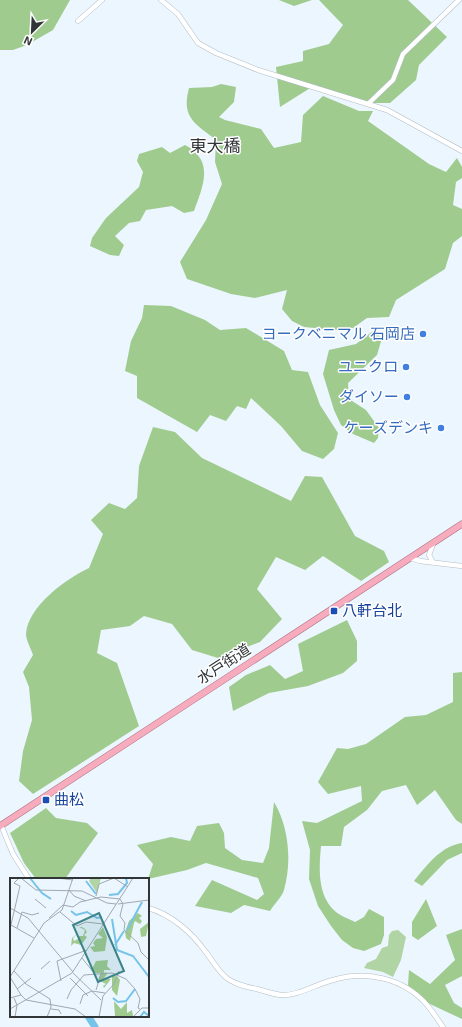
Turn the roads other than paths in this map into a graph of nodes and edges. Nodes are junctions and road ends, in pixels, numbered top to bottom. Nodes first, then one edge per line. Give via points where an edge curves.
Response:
1 (102, 0) edge
2 (161, 0) edge
3 (459, 0) edge
4 (78, 21) dead end
5 (369, 103) junction
6 (462, 151) edge
7 (462, 524) edge
8 (433, 544) junction
9 (411, 558) junction
10 (434, 562) junction
11 (462, 566) edge
12 (1, 826) edge
13 (28, 878) edge
14 (149, 908) edge
15 (443, 1027) edge

1 - 4 street
2 - 5 street via 178,14 198,43 216,53 258,70
3 - 5 street via 403,54 393,80
5 - 6 street via 387,110
7 - 8 highway, 水戸街道
8 - 9 highway, 水戸街道
8 - 10 street via 429,556
9 - 10 street
9 - 12 highway, 水戸街道
10 - 11 street
12 - 13 street via 13,854
14 - 15 street via 170,918 191,934 217,968 238,985 280,995 352,975 377,976 396,982 412,992 427,1004

